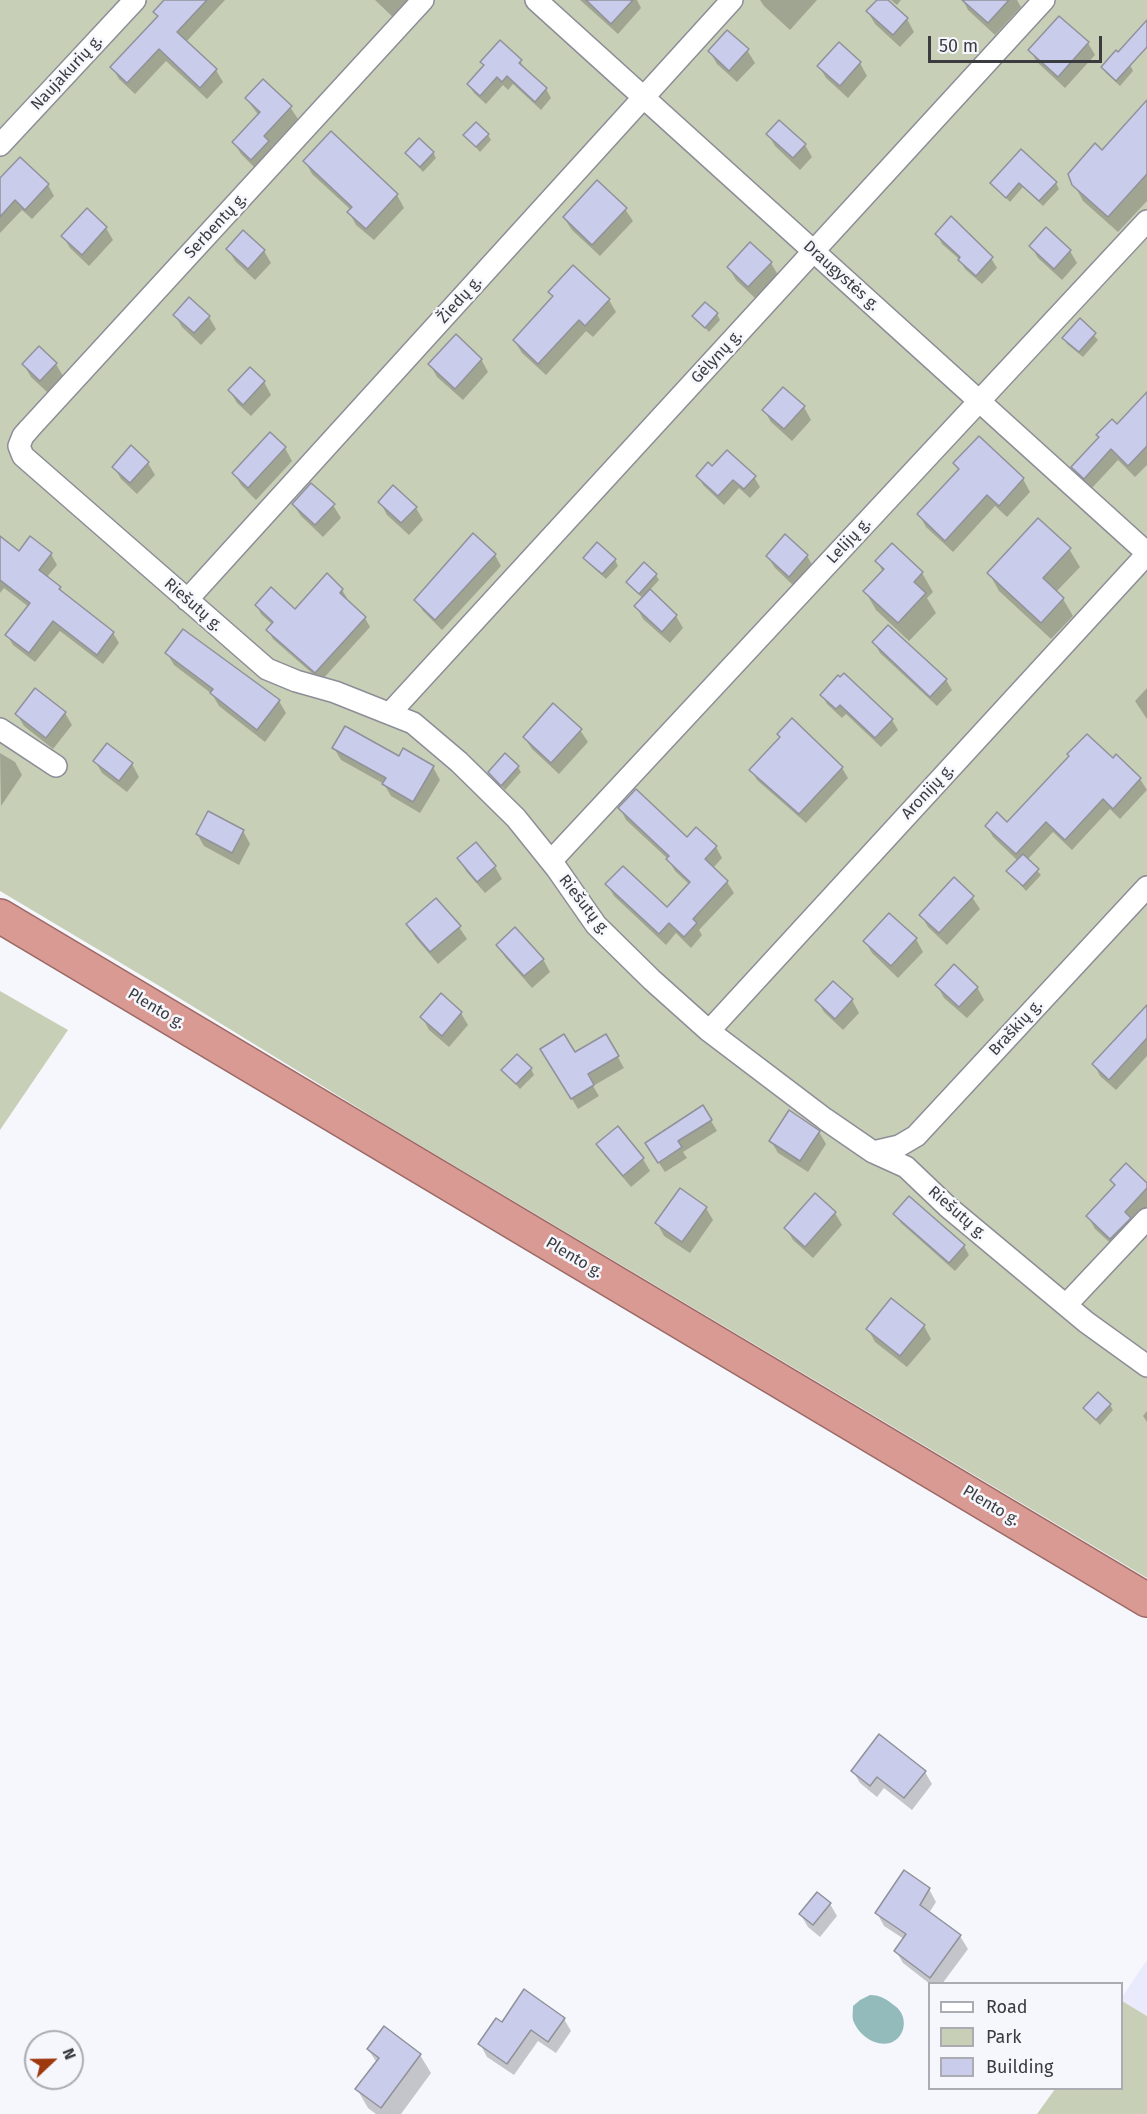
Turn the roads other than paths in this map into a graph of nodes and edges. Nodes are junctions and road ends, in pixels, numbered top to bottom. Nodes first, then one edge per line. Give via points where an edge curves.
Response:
1 (135, 0) edge
2 (423, 0) edge
3 (536, 0) edge
4 (732, 0) edge
5 (1044, 0) edge
6 (644, 97) junction
7 (0, 145) edge
8 (1147, 221) edge
9 (814, 251) junction
10 (980, 401) junction
11 (23, 456) joint
12 (1147, 553) edge
13 (187, 600) junction
14 (390, 713) junction
15 (0, 729) edge
16 (56, 766) dead end
17 (551, 861) junction
18 (1147, 887) edge
19 (0, 916) edge
20 (709, 1031) junction
21 (873, 1152) junction
22 (1147, 1219) edge
23 (1066, 1305) junction
24 (1147, 1366) edge
25 (1147, 1600) edge

1 - 7 street, Naujakurių g.
2 - 11 street, Serbentų g. via 30,428 19,447
3 - 6 street, Draugystės g.
4 - 6 street, Žiedų g.
5 - 9 street, Gėlynų g.
6 - 9 street, Draugystės g.
6 - 13 street, Žiedų g.
8 - 10 street, Lelijų g.
9 - 10 street, Draugystės g.
9 - 14 street, Gėlynų g.
10 - 12 street, Draugystės g.
10 - 17 street, Lelijų g.
11 - 13 street, Riešutų g.
12 - 20 street, Aronijų g.
13 - 14 street, Riešutų g. via 267,669
14 - 17 street, Riešutų g. via 413,723 459,762 516,818
15 - 16 street
17 - 20 street, Riešutų g. via 596,925
18 - 21 street, Braškių g. via 916,1136 899,1146
19 - 25 highway, Plento g.
20 - 21 street, Riešutų g.
21 - 23 street, Riešutų g. via 906,1167
22 - 23 street
23 - 24 street, Riešutų g.

